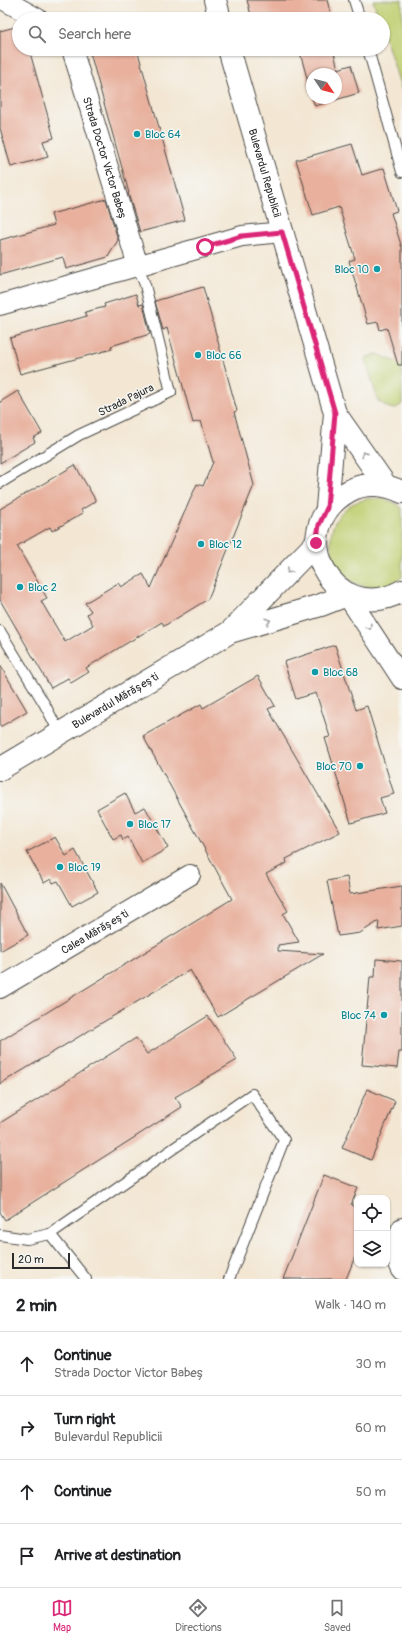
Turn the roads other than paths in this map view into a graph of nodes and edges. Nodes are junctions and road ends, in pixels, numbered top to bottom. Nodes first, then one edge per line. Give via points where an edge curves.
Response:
1 (4, 0) edge
2 (215, 0) edge
3 (354, 0) edge
4 (25, 12) edge
5 (218, 12) edge
6 (358, 12) edge
7 (74, 56) edge
8 (231, 56) edge
9 (370, 56) edge
10 (402, 172) edge
11 (282, 232) junction
12 (138, 266) junction
13 (0, 305) edge
14 (335, 413) junction
15 (0, 483) edge
16 (398, 490) edge
17 (327, 508) junction
18 (316, 543) junction
19 (402, 591) edge
20 (347, 595) junction
21 (0, 631) edge
22 (230, 632) junction
23 (402, 679) edge
24 (60, 734) junction
25 (0, 769) edge
26 (190, 875) dead end
27 (0, 988) edge
28 (402, 1228) edge
29 (50, 1234) junction
30 (0, 1235) edge
31 (402, 1270) edge
32 (86, 1279) edge
33 (229, 1279) edge

1 - 4 street
2 - 5 main road
3 - 6 lane
7 - 12 street, Strada Doctor Victor Babeș
8 - 11 main road, Bulevardul Republicii
9 - 10 lane
11 - 12 street via 242,236
11 - 14 main road, Bulevardul Republicii
12 - 13 street
12 - 15 lane, Strada Pajura via 171,392 79,435
16 -> 14 main road
14 - 17 main road
16 - 17 main road via 369,485 353,488 339,496
17 - 18 main road via 319,525
18 - 20 main road via 319,560 327,576
18 -> 22 main road, Bulevardul Mărășești
19 - 20 main road via 393,596 377,599
22 -> 20 main road, Bulevardul Mărășești
20 -> 23 street
21 - 24 lane
22 - 24 main road, Bulevardul Mărășești
24 - 25 main road, Bulevardul Mărășești
26 - 27 street, Calea Mărășești
28 - 31 street via 396,1249
29 - 30 lane via 27,1239
29 - 32 lane
29 - 33 lane via 252,1094 284,1140

